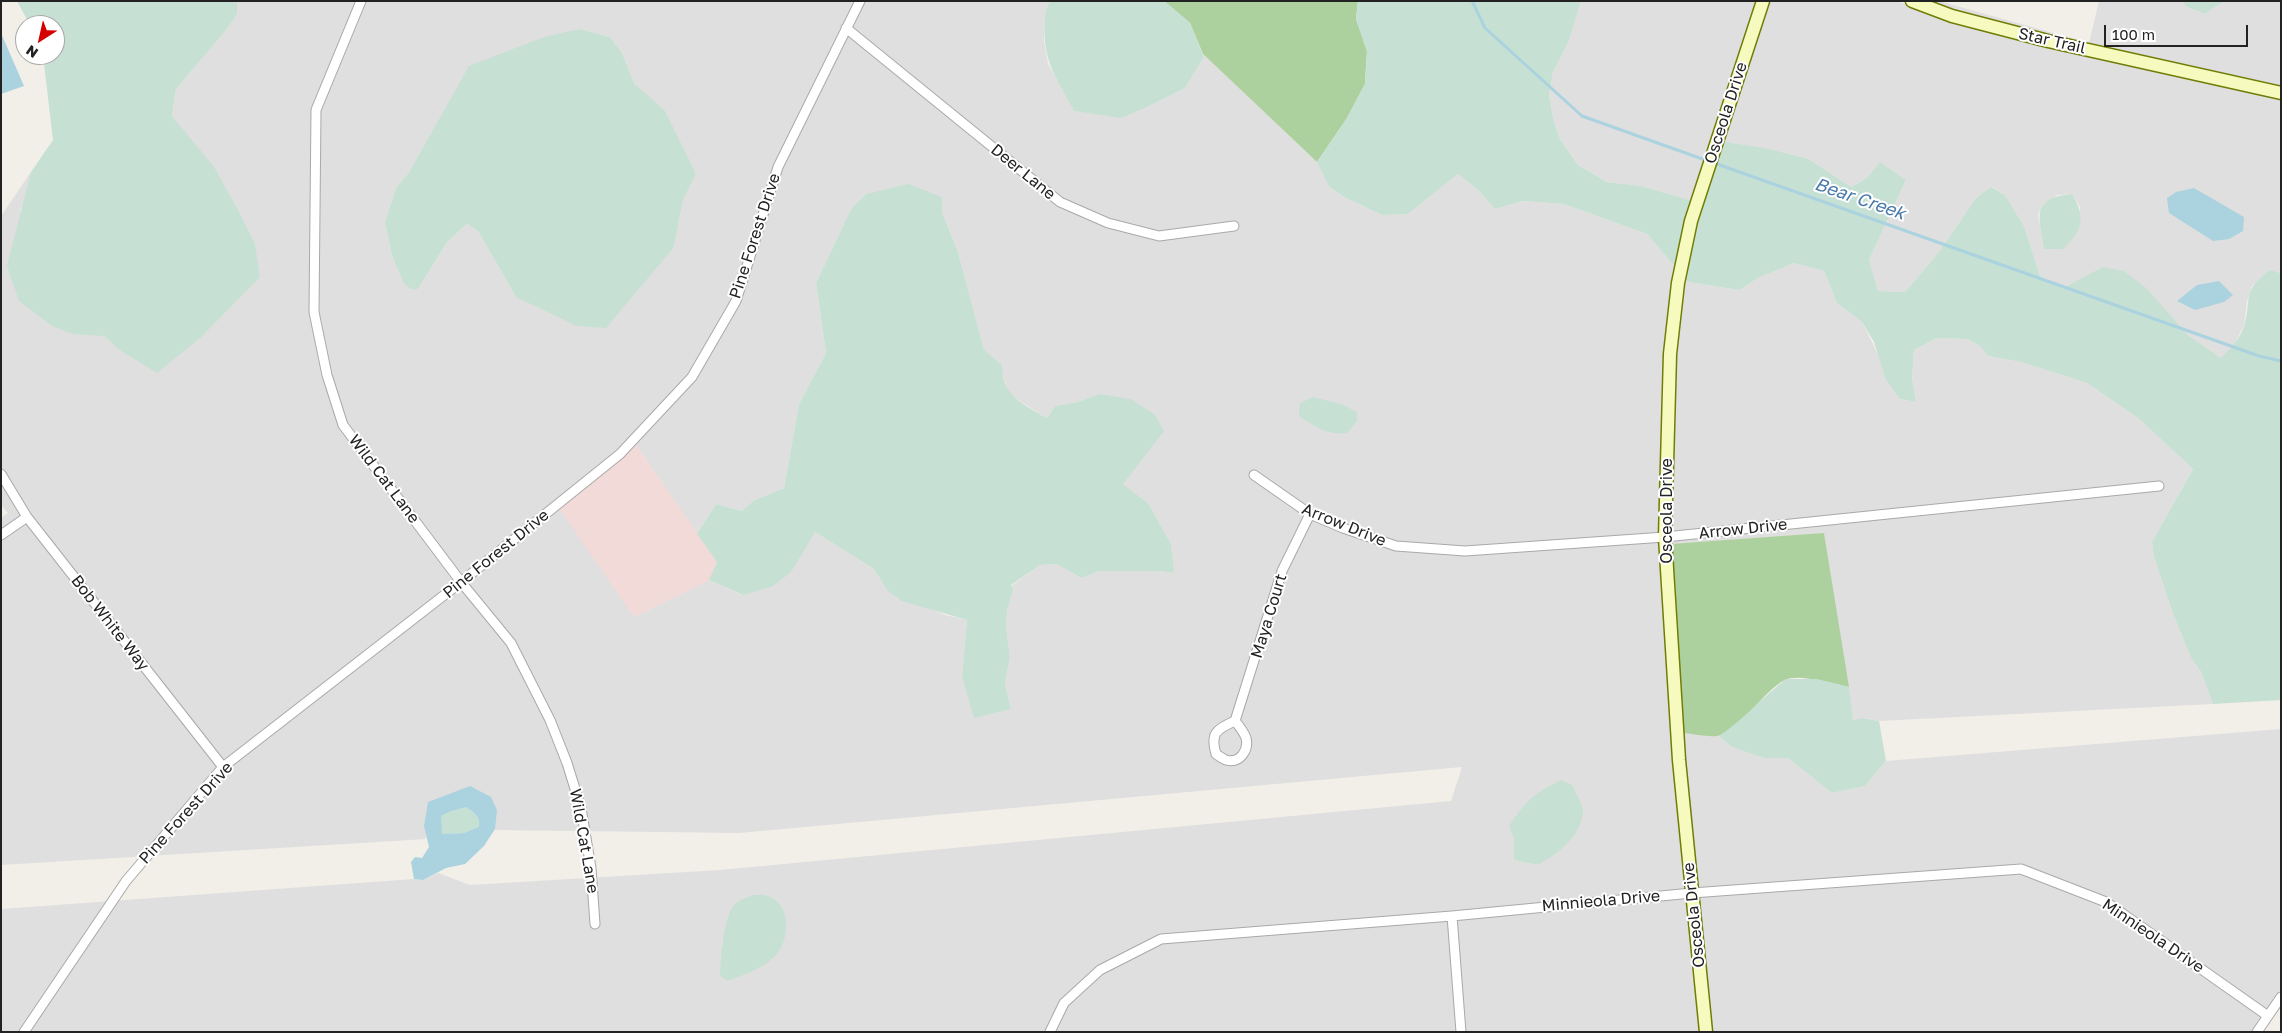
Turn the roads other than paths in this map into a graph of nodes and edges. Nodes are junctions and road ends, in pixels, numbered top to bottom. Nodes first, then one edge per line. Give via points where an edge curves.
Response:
1 (361, 1) edge
2 (860, 1) edge
3 (1763, 1) edge
4 (1912, 1) edge
5 (846, 28) junction
6 (2281, 93) edge
7 (1234, 226) dead end
8 (1, 474) edge
9 (1254, 475) dead end
10 (2159, 486) dead end
11 (1310, 514) junction
12 (27, 517) junction
13 (1, 535) edge
14 (1665, 537) junction
15 (461, 582) junction
16 (1235, 721) junction
17 (223, 767) junction
18 (1692, 893) junction
19 (1452, 916) junction
20 (595, 924) dead end
21 (2281, 997) edge
22 (2268, 1016) junction
23 (24, 1032) edge
24 (1050, 1032) edge
25 (1461, 1032) edge
26 (1706, 1032) edge
27 (2257, 1032) edge

1 - 15 street, Wild Cat Lane via 316,110 314,312 327,375 343,424
2 - 5 street, Pine Forest Drive
3 - 14 street, Osceola Drive via 1691,221 1678,282 1670,354
4 - 6 street, Star Trail via 1952,16 2038,38
5 - 7 street, Deer Lane via 1060,202 1108,223 1159,236
5 - 15 street, Pine Forest Drive via 778,167 736,301 692,377 620,454
8 - 12 street, Bob White Way
9 - 11 street, Arrow Drive
10 - 14 street, Arrow Drive
11 - 14 street, Arrow Drive via 1396,546 1465,552
11 - 16 street, Maya Court via 1282,571
12 - 13 street
12 - 17 street, Bob White Way
14 - 18 street, Osceola Drive via 1679,760
15 - 17 street, Pine Forest Drive
15 - 20 street, Wild Cat Lane via 511,644 550,720 567,763 581,808 590,860
16 - 16 street via 1245,735 1247,745 1244,754 1235,760 1226,760 1216,754 1212,741 1223,726
17 - 23 street, Pine Forest Drive via 126,881
18 - 19 street, Minnieola Drive
18 - 22 street, Minnieola Drive via 2021,870 2106,902
18 - 26 street, Osceola Drive
19 - 24 street, Minnieola Drive via 1160,939 1100,970 1064,1003
19 - 25 street
21 - 22 street
22 - 27 street

